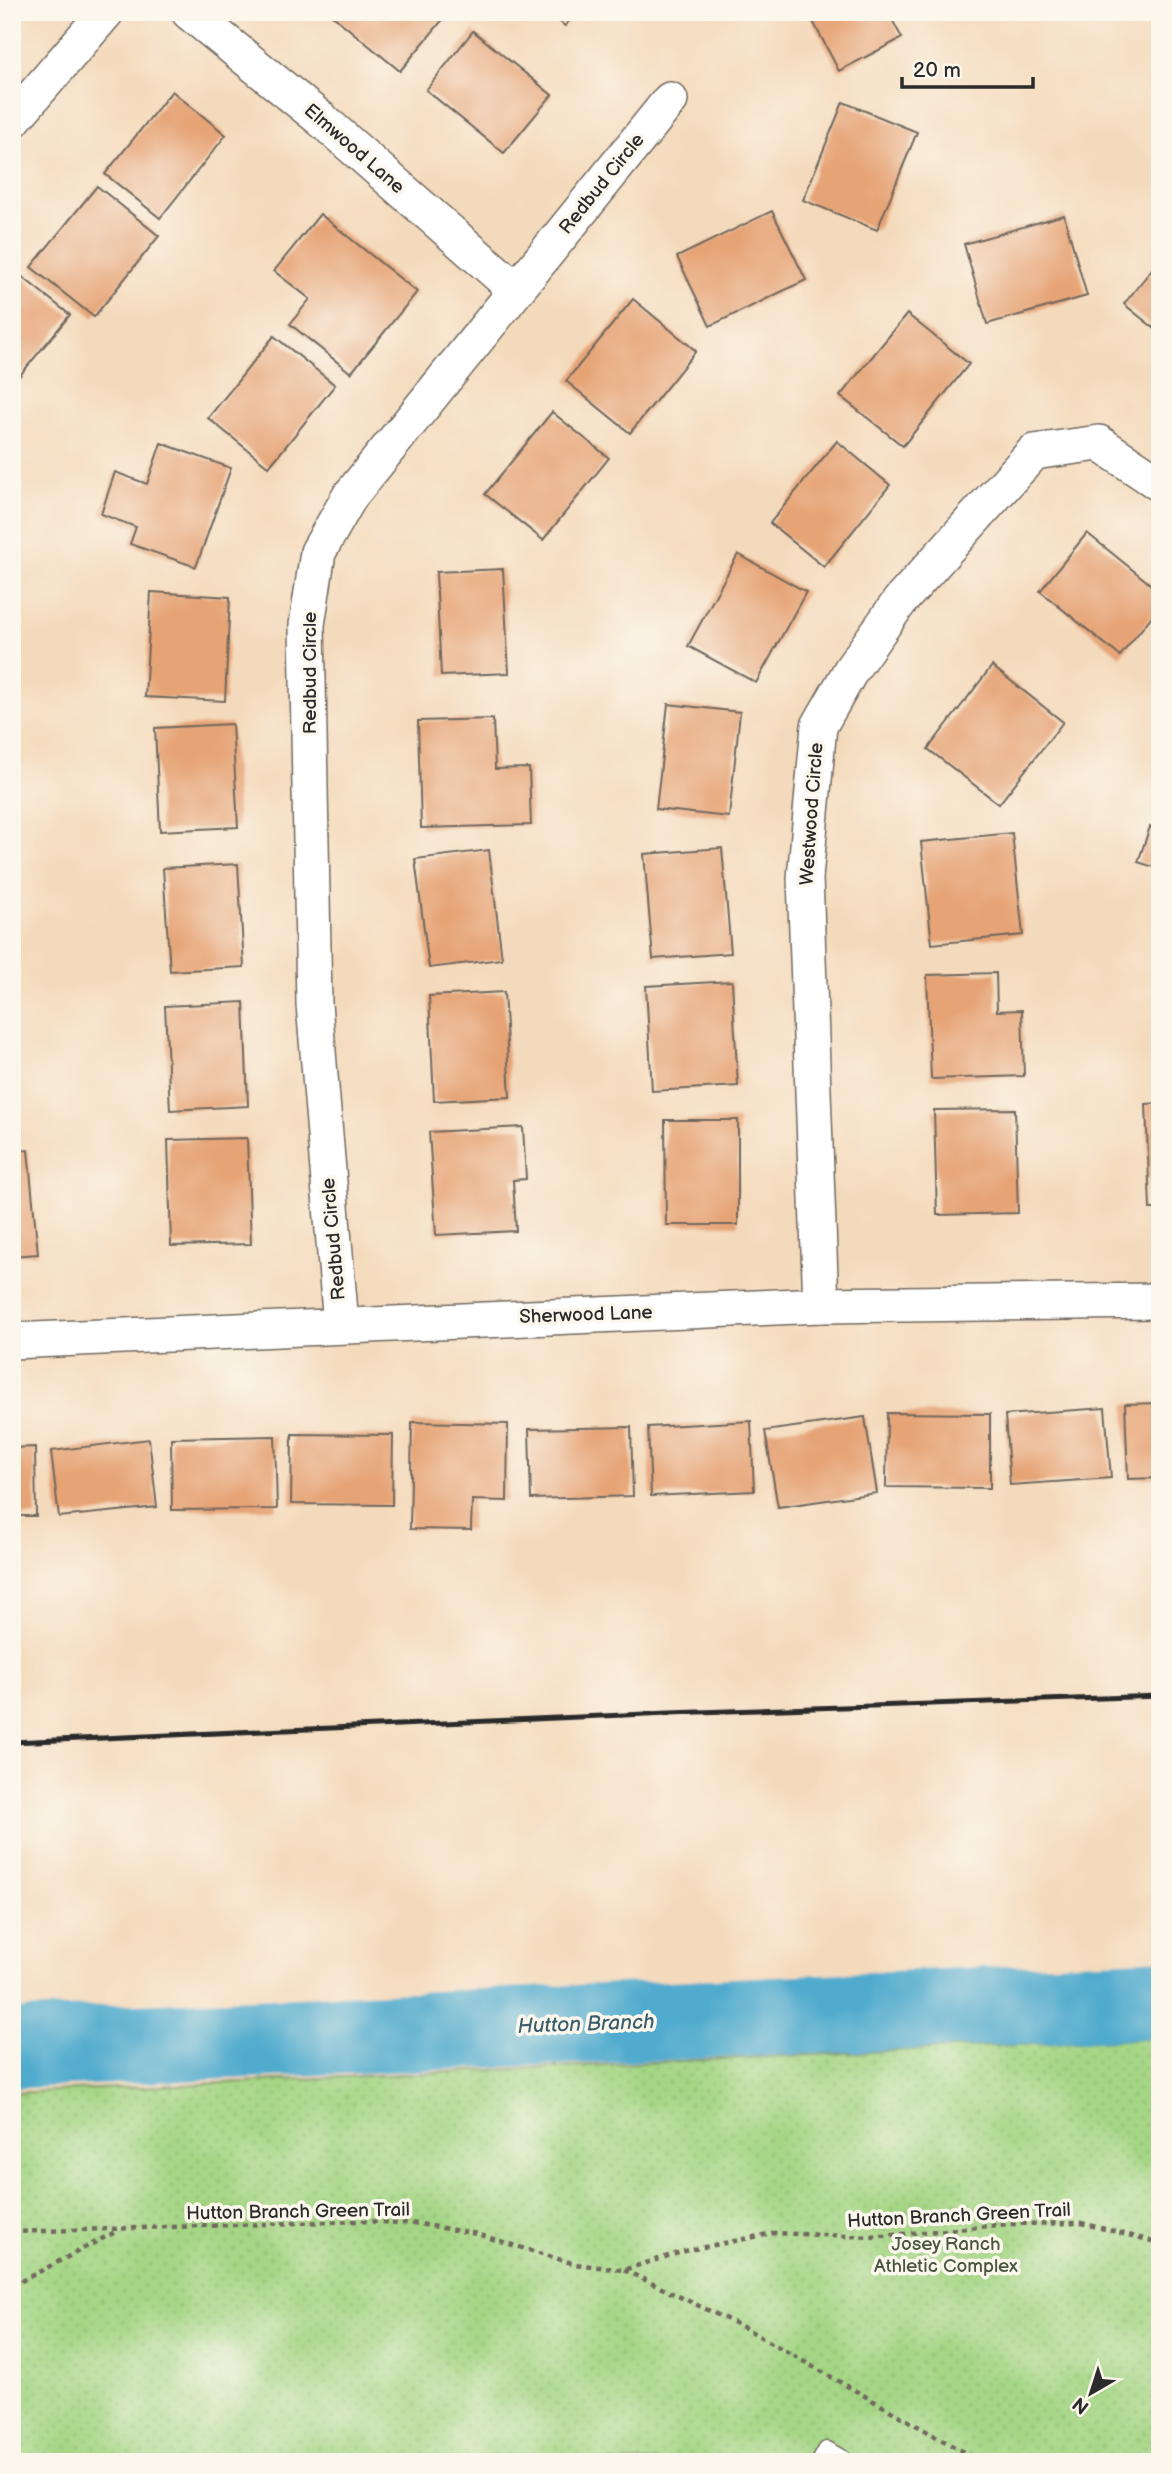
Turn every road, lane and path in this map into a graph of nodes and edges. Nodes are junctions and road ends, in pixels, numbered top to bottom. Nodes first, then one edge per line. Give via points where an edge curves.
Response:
1 (106, 12) edge
2 (188, 12) edge
3 (670, 100) dead end
4 (12, 121) edge
5 (516, 290) junction
6 (1160, 484) edge
7 (1160, 1301) edge
8 (821, 1306) junction
9 (341, 1325) junction
10 (12, 1341) edge
11 (120, 2230) junction
12 (12, 2232) edge
13 (1160, 2243) edge
14 (623, 2270) junction
15 (12, 2286) edge
16 (821, 2462) edge
17 (846, 2462) edge
18 (981, 2462) edge

1 - 4 street
2 - 5 street, Elmwood Lane via 321,119
3 - 5 street, Redbud Circle
5 - 9 street, Redbud Circle via 350,496 318,552 307,625 314,1004
6 - 8 street, Westwood Circle via 1099,443 1034,452 900,601 851,670 819,726 805,878
7 - 8 street, Sherwood Lane
8 - 9 street, Sherwood Lane
9 - 10 street, Sherwood Lane
11 - 12 path, Hutton Branch Green Trail
11 - 14 path, Hutton Branch Green Trail via 360,2221 420,2224 477,2234 575,2264
11 - 15 path
13 - 14 path, Hutton Branch Green Trail via 1081,2223 1009,2224 872,2237 774,2234 685,2251
14 - 18 path via 745,2328
16 - 17 lane via 827,2451

